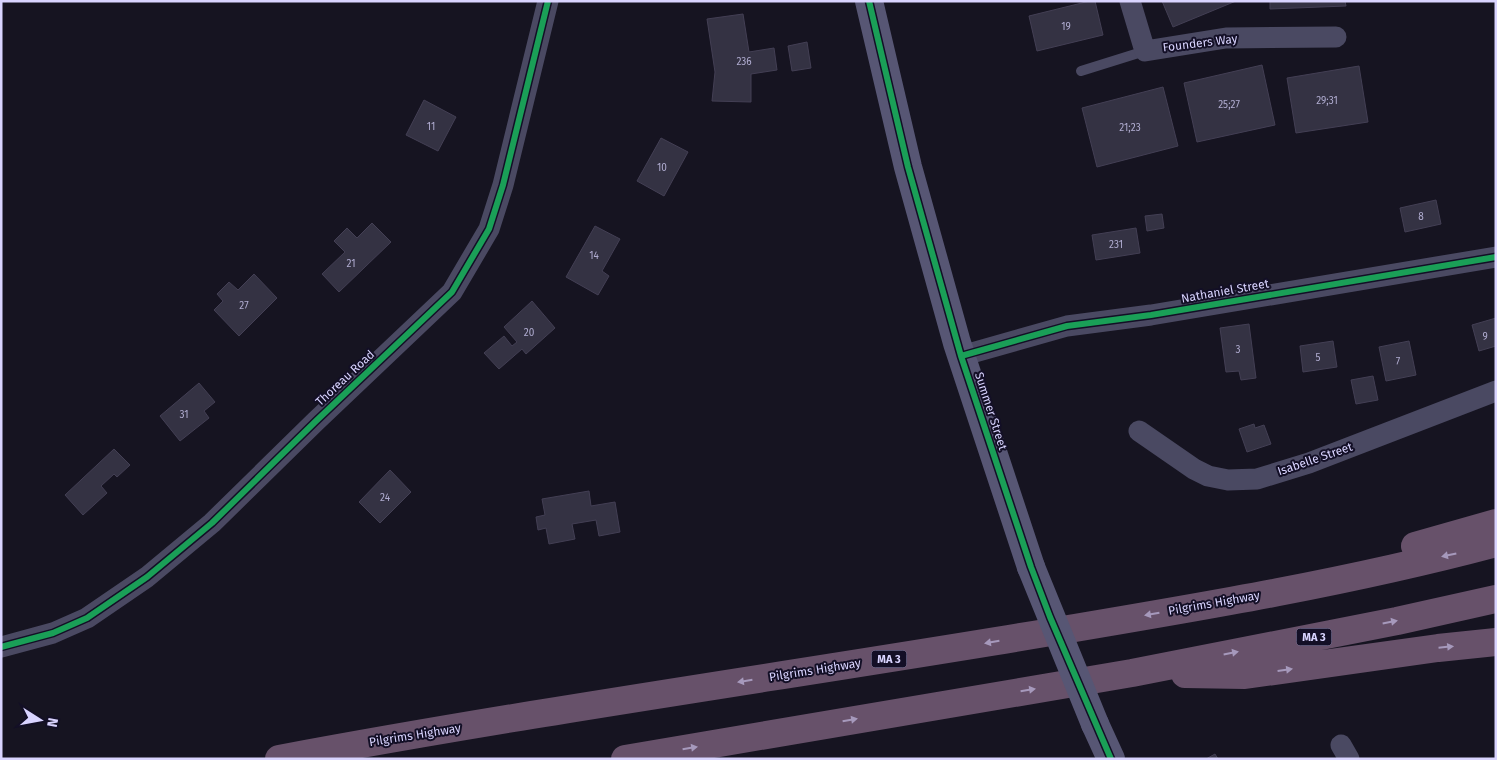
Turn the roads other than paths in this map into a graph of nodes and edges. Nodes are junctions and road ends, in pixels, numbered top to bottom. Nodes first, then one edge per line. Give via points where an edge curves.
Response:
1 (548, 1) edge
2 (870, 1) edge
3 (1130, 1) edge
4 (1336, 38) dead end
5 (1146, 51) junction
6 (1082, 71) dead end
7 (1496, 257) edge
8 (961, 356) junction
9 (1496, 391) edge
10 (1140, 431) dead end
11 (1496, 524) edge
12 (1496, 543) edge
13 (1302, 587) junction
14 (1496, 599) edge
15 (1496, 642) edge
16 (1, 647) edge
17 (1132, 673) junction
18 (279, 759) edge
19 (625, 759) edge
20 (1111, 759) edge

1 - 16 street, Thoreau Road via 503,185 489,229 452,292 212,523 147,577 87,618 53,633
2 - 8 main road, Summer Street via 908,167
3 - 5 street, Founders Way
4 - 5 street, Founders Way via 1226,38
5 - 6 lane
7 - 8 street, Nathaniel Street via 1152,315 1067,326
8 - 20 main road, Summer Street, bridge via 1031,567
9 - 10 street, Isabelle Street via 1309,463 1257,478 1228,480 1208,476
11 - 13 highway via 1402,550
12 -> 13 highway, Pilgrims Highway / MA 3
13 -> 18 highway, Pilgrims Highway / MA 3 via 985,643
17 -> 14 highway, MA 3
17 -> 15 highway via 1245,675
19 -> 17 highway, MA 3

